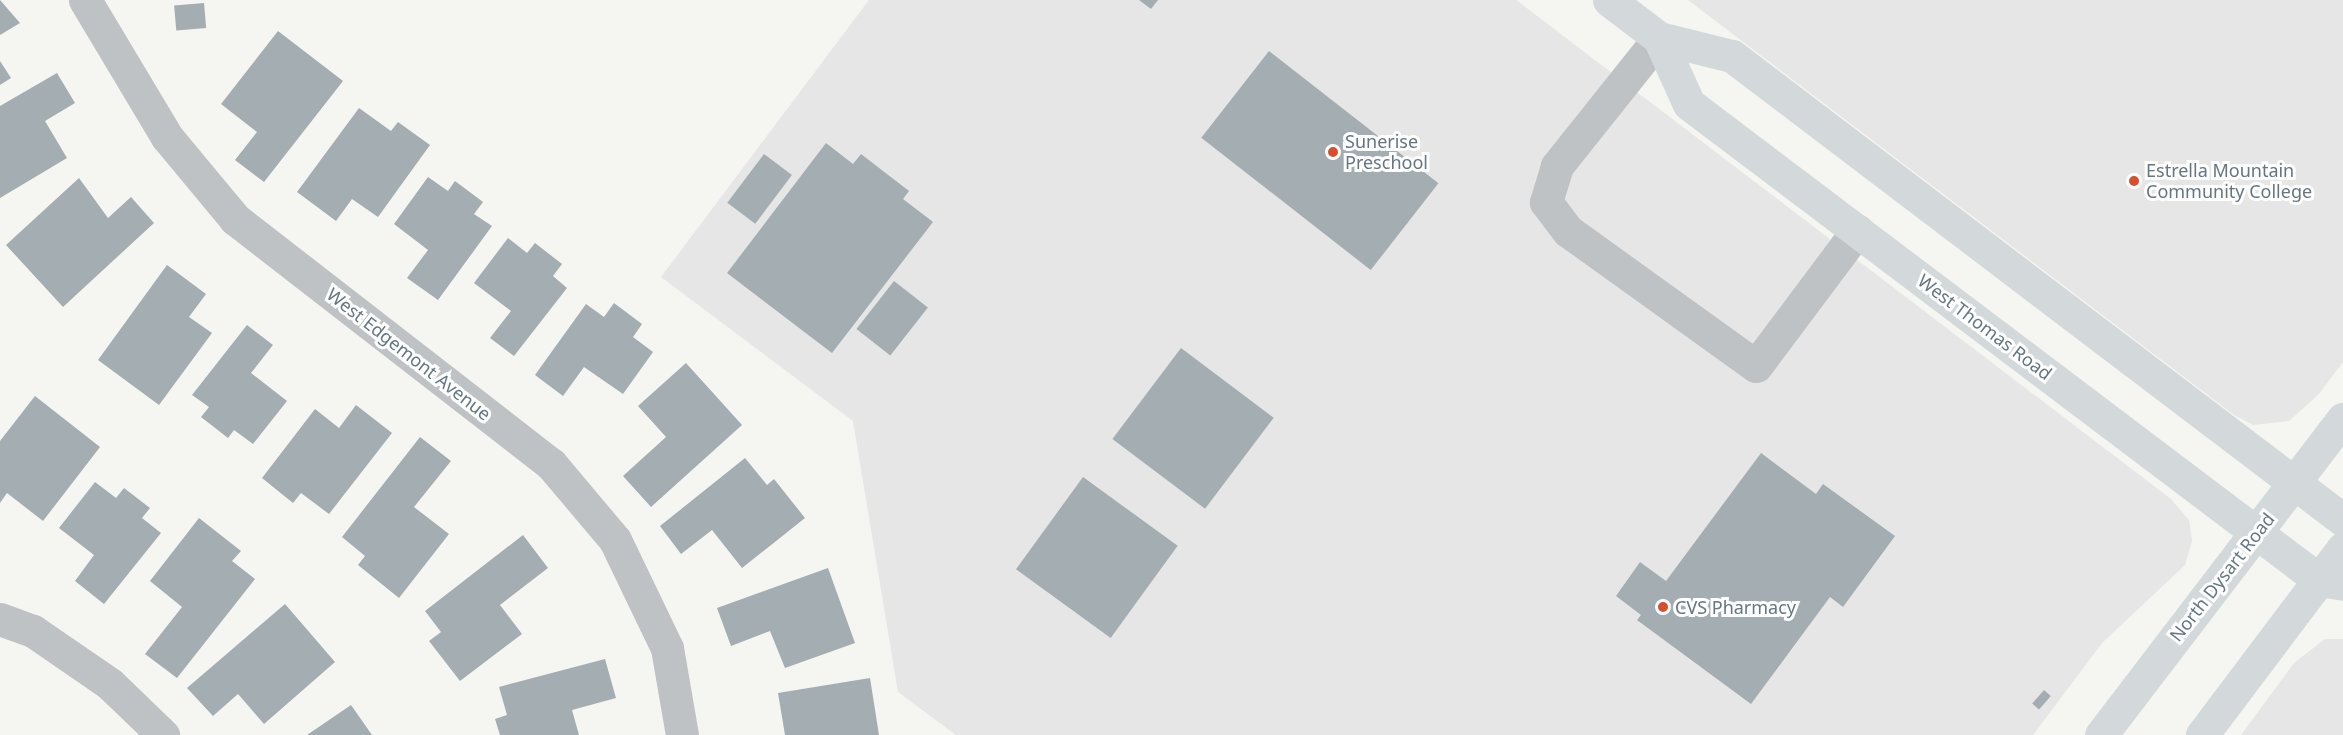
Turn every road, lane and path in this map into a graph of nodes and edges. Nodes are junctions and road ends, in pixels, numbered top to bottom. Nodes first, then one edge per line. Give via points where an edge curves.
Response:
1 (85, 0) edge
2 (1609, 0) edge
3 (1659, 38) junction
4 (1857, 231) junction
5 (2343, 418) edge
6 (2294, 484) junction
7 (2343, 520) edge
8 (2256, 531) junction
9 (2343, 548) edge
10 (2331, 582) edge
11 (0, 619) edge
12 (164, 735) edge
13 (682, 735) edge
14 (2101, 735) edge
15 (2202, 735) edge

1 - 13 street, West Edgemont Avenue via 167,137 235,219 550,464 615,540 667,648
2 - 3 main road, West Thomas Road
3 - 4 main road, West Thomas Road via 1689,104
3 - 4 street via 1557,166 1546,202 1568,231 1756,366
3 - 6 main road, West Thomas Road via 1732,56
4 - 8 main road, West Thomas Road
5 - 6 main road, North Dysart Road
6 - 7 main road, West Thomas Road
6 - 8 main road, North Dysart Road
8 - 10 main road, West Thomas Road
8 - 14 main road, North Dysart Road
9 - 10 main road
10 - 15 main road
11 - 12 street via 33,631 110,684

